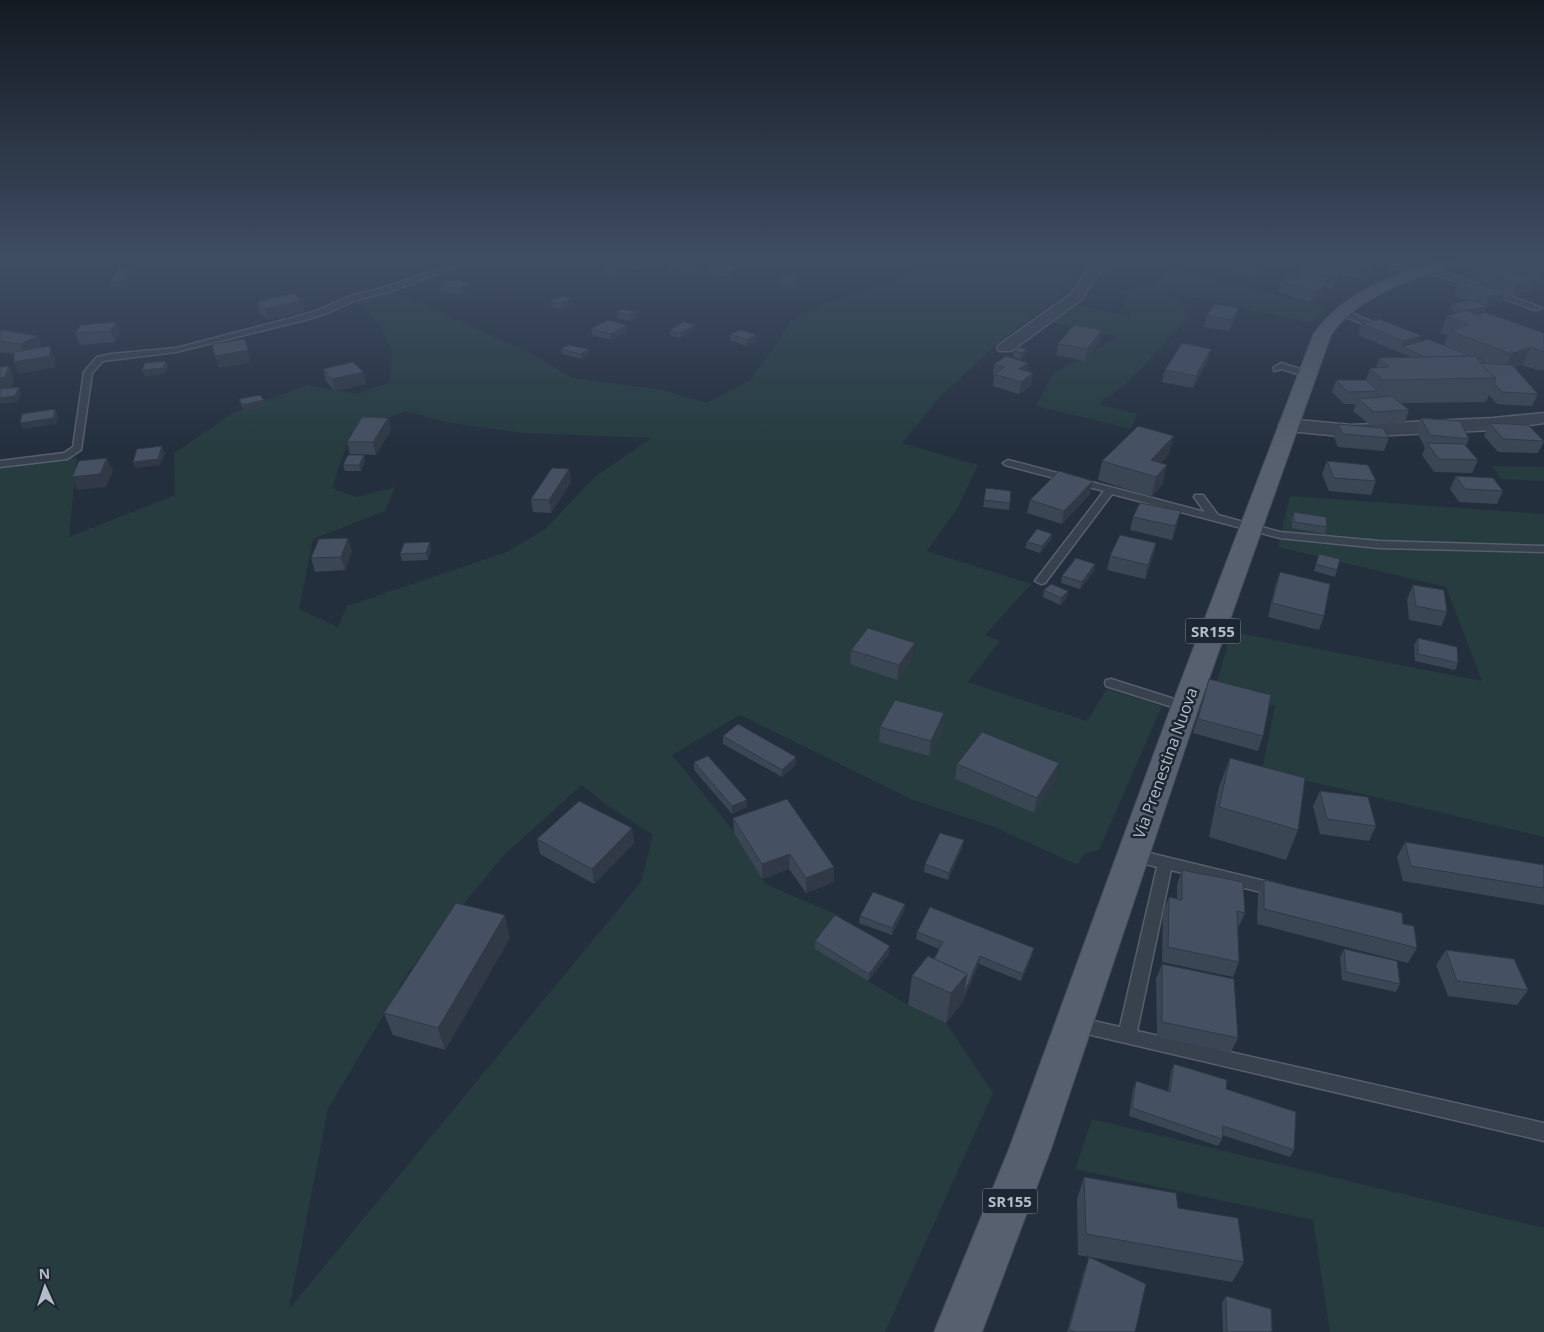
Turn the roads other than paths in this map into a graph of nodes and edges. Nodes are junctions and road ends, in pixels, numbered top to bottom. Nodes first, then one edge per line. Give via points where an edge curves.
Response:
1 (276, 324) edge
2 (1038, 324) edge
3 (1329, 324) edge
4 (1371, 324) edge
5 (1390, 332) edge
6 (1005, 348) dead end
7 (1280, 366) dead end
8 (1307, 374) junction
9 (1544, 418) edge
10 (1288, 426) junction
11 (1008, 463) dead end
12 (0, 464) edge
13 (1110, 490) junction
14 (1199, 497) dead end
15 (1214, 517) junction
16 (1251, 527) junction
17 (1544, 549) edge
18 (1041, 581) dead end
19 (1111, 683) dead end
20 (1185, 707) junction
21 (1133, 856) junction
22 (1165, 863) junction
23 (1288, 892) edge
24 (1074, 1024) junction
25 (1128, 1036) junction
26 (1544, 1132) edge
27 (958, 1332) edge

1 - 12 lane via 176,350 100,359 88,372 78,448 67,456
2 - 6 street
3 - 8 main road, Via Prenestina Nuova / SR155
4 - 5 lane
7 - 8 lane
8 - 10 main road, Via Prenestina Nuova / SR155
9 - 10 street via 1493,424 1351,431
10 - 16 main road, Via Prenestina Nuova / SR155
11 - 13 lane
13 - 15 lane
13 - 18 lane
14 - 15 lane
15 - 16 lane
16 - 17 lane via 1320,541
16 - 20 main road, Via Prenestina Nuova / SR155
19 - 20 lane
20 - 21 main road, Via Prenestina Nuova / SR155
21 - 22 lane
21 - 24 main road, Via Prenestina Nuova / SR155
22 - 23 lane
22 - 25 lane
24 - 25 lane
24 - 27 main road, Via Prenestina Nuova / SR155 via 1030,1149
25 - 26 lane

